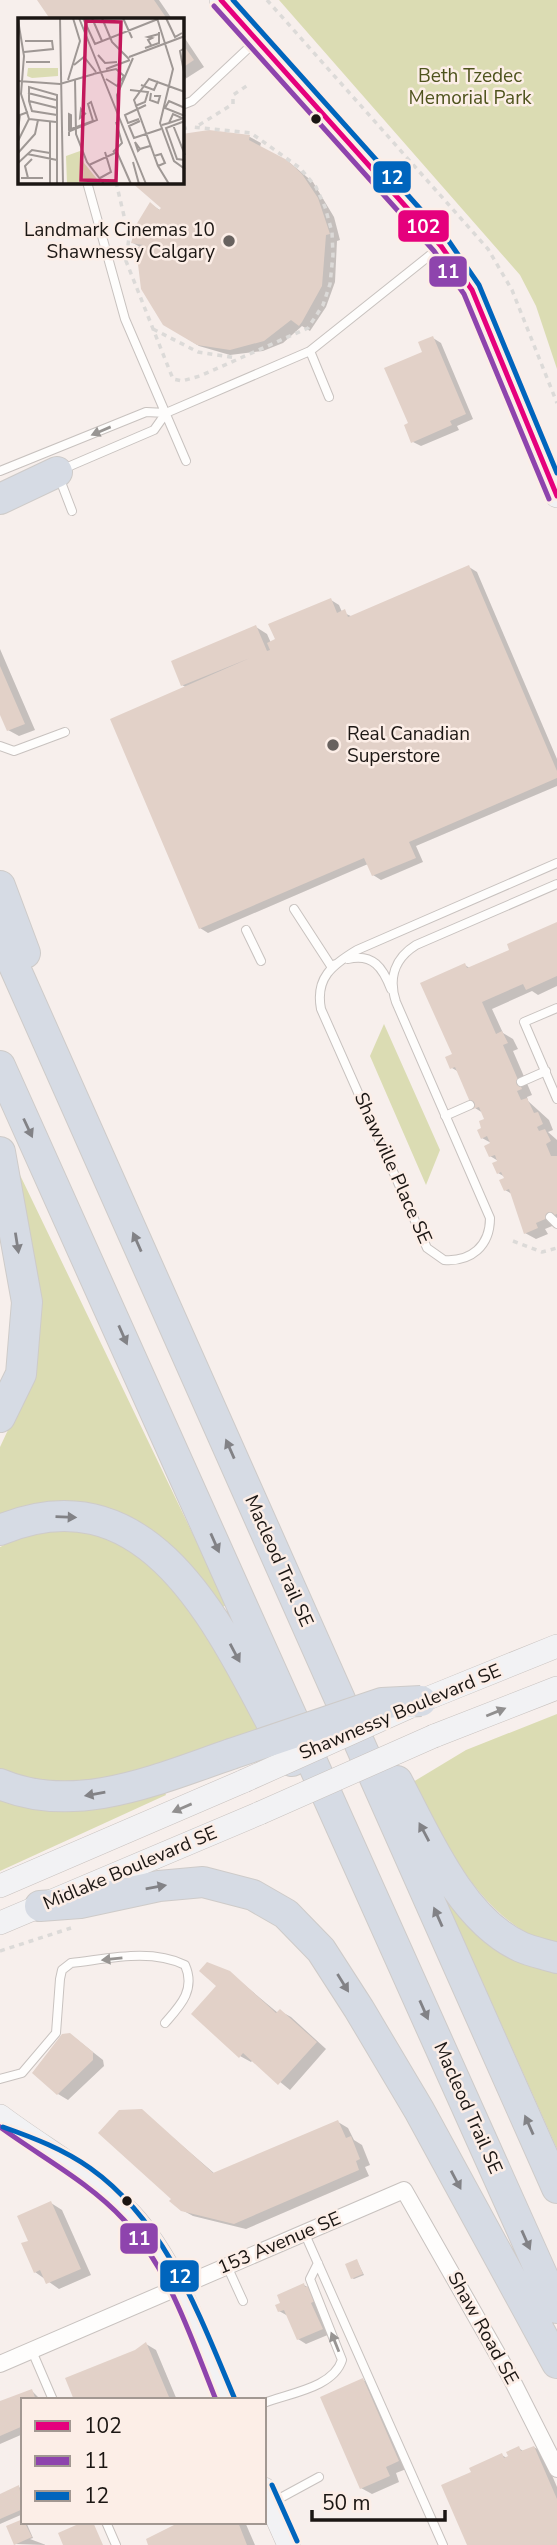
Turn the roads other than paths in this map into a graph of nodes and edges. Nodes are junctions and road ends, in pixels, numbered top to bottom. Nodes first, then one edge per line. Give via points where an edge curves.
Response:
1 (221, 0) edge
2 (257, 40) junction
3 (184, 104) edge
4 (88, 184) edge
5 (441, 246) junction
6 (310, 351) junction
7 (329, 397) dead end
8 (166, 413) junction
9 (186, 461) dead end
10 (0, 471) edge
11 (57, 472) junction
12 (557, 496) edge
13 (0, 499) edge
14 (72, 511) dead end
15 (65, 732) dead end
16 (0, 746) edge
17 (557, 863) edge
18 (0, 886) edge
19 (557, 886) edge
20 (294, 909) dead end
21 (246, 930) dead end
22 (0, 934) edge
23 (261, 961) dead end
24 (331, 967) junction
25 (396, 1002) junction
26 (557, 1008) edge
27 (34, 1012) junction
28 (0, 1066) edge
29 (546, 1071) junction
30 (521, 1082) dead end
31 (557, 1098) edge
32 (470, 1105) dead end
33 (445, 1115) junction
34 (0, 1152) edge
35 (550, 1217) dead end
36 (557, 1224) edge
37 (0, 1417) edge
38 (0, 1530) edge
39 (557, 1646) edge
40 (557, 1688) edge
41 (337, 1691) junction
42 (421, 1701) junction
43 (244, 1781) joint
44 (0, 1784) edge
45 (260, 1813) joint
46 (0, 1886) edge
47 (40, 1906) junction
48 (0, 1923) edge
49 (386, 1925) junction
50 (557, 1958) edge
51 (165, 2023) dead end
52 (0, 2079) edge
53 (0, 2116) edge
54 (0, 2135) edge
55 (50, 2154) junction
56 (557, 2188) edge
57 (404, 2190) joint
58 (304, 2232) junction
59 (318, 2263) junction
60 (227, 2266) junction
61 (177, 2288) junction
62 (243, 2301) dead end
63 (557, 2308) edge
64 (32, 2351) junction
65 (557, 2363) edge
66 (0, 2364) edge
67 (52, 2398) edge
68 (225, 2398) edge
69 (266, 2402) edge
70 (557, 2469) edge
71 (319, 2477) dead end
72 (267, 2496) edge
73 (107, 2524) edge
74 (116, 2545) edge
75 (289, 2545) edge
76 (443, 2545) edge

1 - 2 main road
2 - 3 lane
2 - 5 main road
4 - 8 lane via 125,319
5 - 6 lane
5 - 12 main road via 472,290
6 - 7 lane
6 - 8 lane
8 - 9 lane
8 -> 10 lane via 146,412
8 - 11 lane via 154,430
11 - 13 highway
11 - 14 lane
15 - 16 lane via 14,751
17 - 24 lane via 376,941
18 - 27 highway via 29,965
19 - 25 lane, Shawville Place SE via 407,950 393,977
20 - 24 lane
21 - 23 lane
22 - 27 highway, Macleod Trail SE
24 - 25 lane via 350,958 369,958 383,970
24 - 33 lane, Shawville Place SE via 321,983 321,1009 427,1248 439,1259 459,1260 482,1246 489,1234 489,1218
25 - 33 lane, Shawville Place SE
26 - 29 lane via 524,1022
41 -> 27 highway, Macleod Trail SE
28 -> 49 highway, Macleod Trail SE
29 - 30 lane
29 - 31 lane
32 - 33 lane
34 -> 37 highway via 27,1302 21,1374
35 - 36 lane
38 -> 49 highway via 37,1518 85,1518 118,1528 181,1575 219,1624
39 - 42 main road, Shawnessy Boulevard SE
45 -> 40 main road, Shawnessy Boulevard SE, bridge
50 -> 41 highway via 519,1946 463,1896 355,1702
56 -> 41 highway, Macleod Trail SE
42 - 43 main road, Shawnessy Boulevard SE, bridge
42 -> 44 highway, bridge via 382,1703 156,1780 74,1797 31,1795
43 -> 46 main road, Midlake Boulevard SE
45 - 47 main road, Midlake Boulevard SE
47 - 48 main road, Midlake Boulevard SE
47 -> 65 highway via 203,1882 253,1895 286,1914 316,1944 359,2009
49 -> 63 highway, Macleod Trail SE
51 -> 52 lane via 189,1989 185,1965 170,1958 142,1956 71,1963 60,1979 56,2032 22,2073
53 - 55 main road
54 - 55 main road
55 - 61 main road via 94,2182 130,2214
57 - 58 street, 153 Avenue SE
57 - 70 street, Shaw Road SE via 512,2378
58 - 59 lane
58 - 60 street, 153 Avenue SE
69 -> 59 lane via 335,2376 342,2360 310,2279
59 - 76 lane
60 - 61 street, 153 Avenue SE
60 - 62 lane
61 - 64 street, 153 Avenue SE
61 - 68 main road
64 - 66 street, 153 Avenue SE
64 - 67 lane
71 - 72 lane
72 - 75 main road
73 - 74 lane

